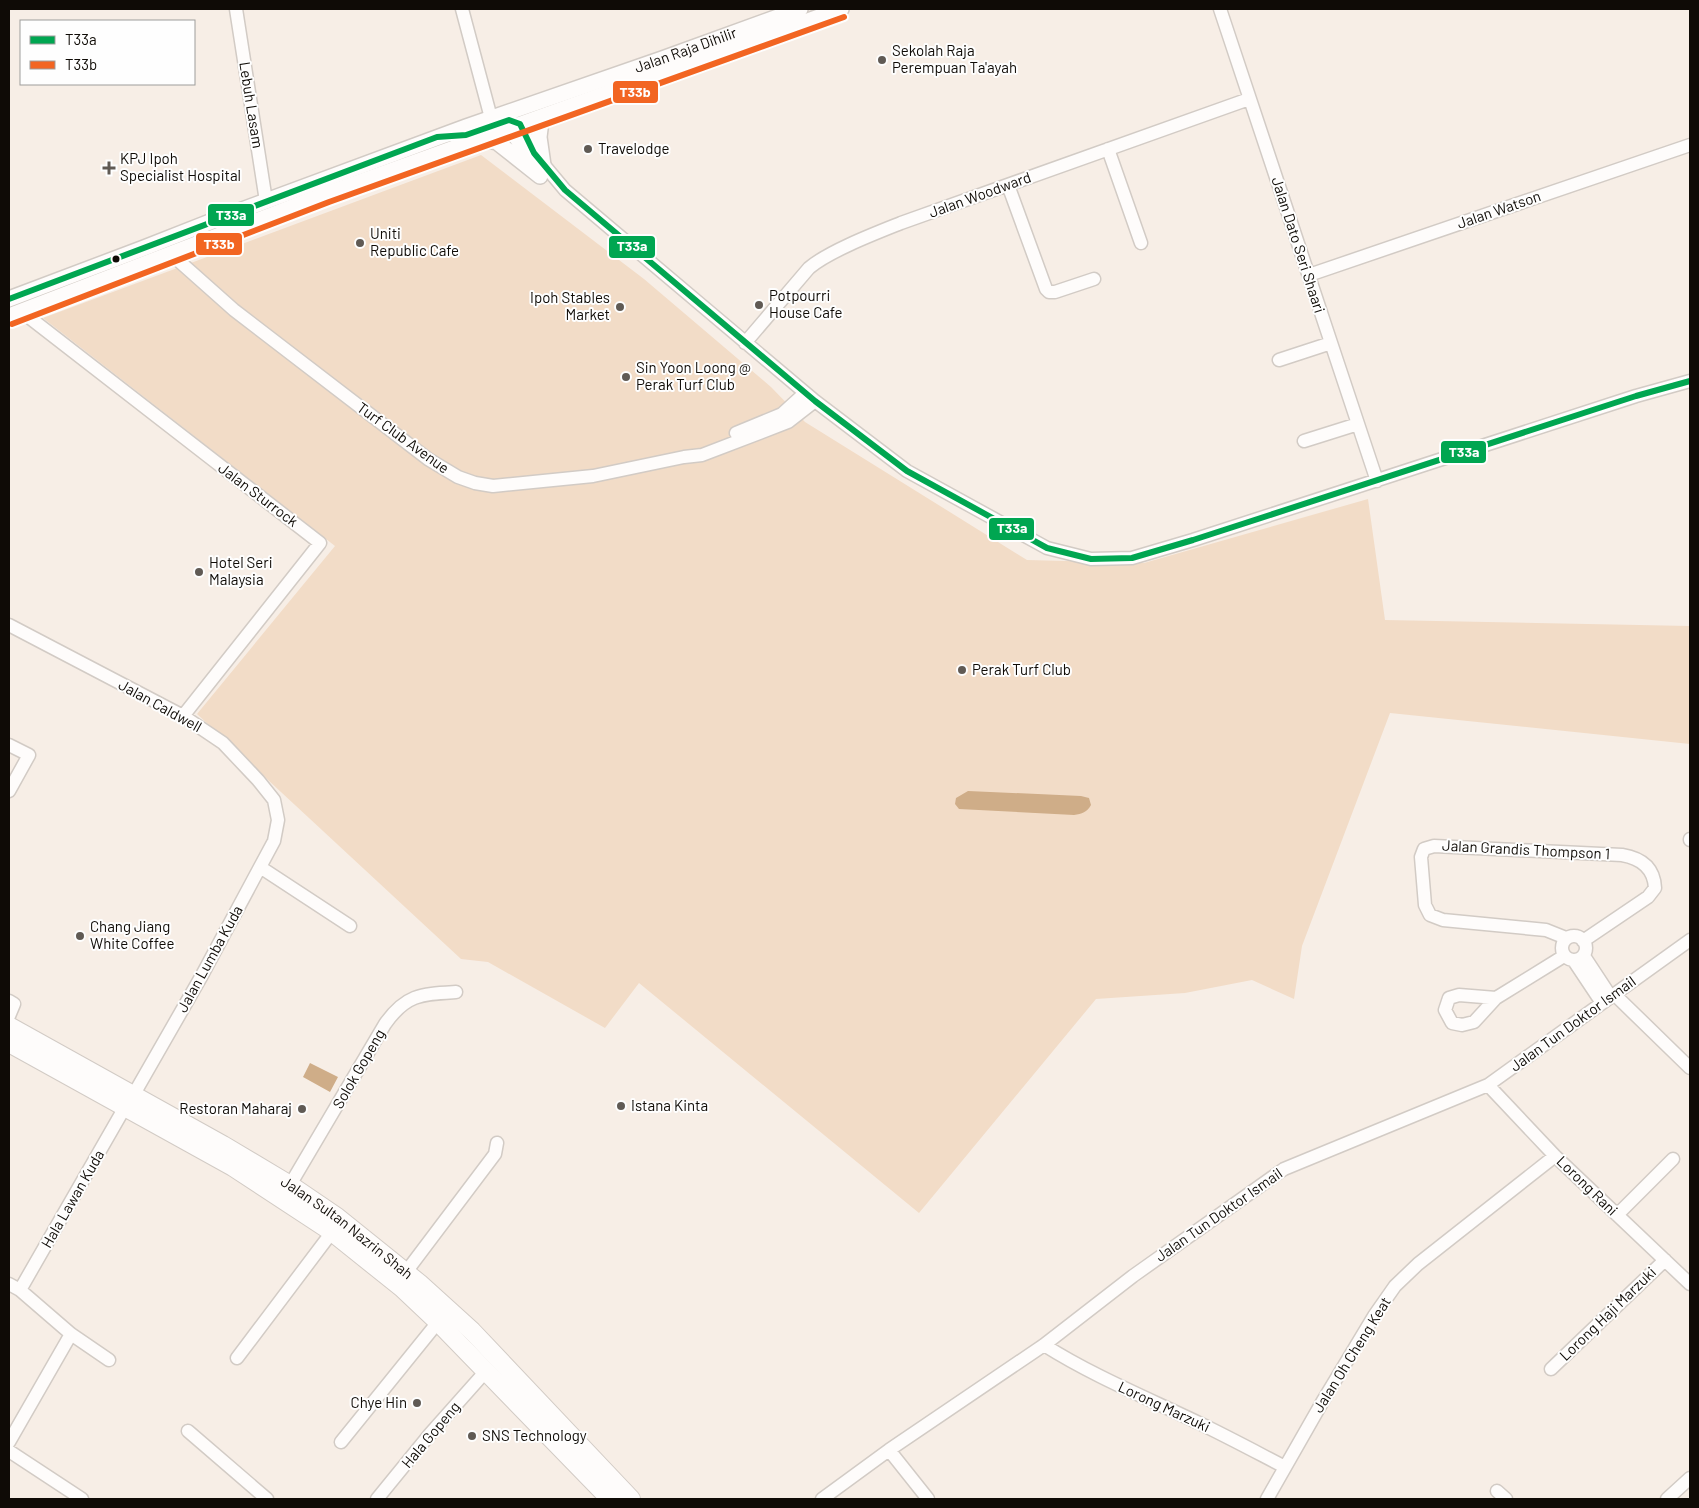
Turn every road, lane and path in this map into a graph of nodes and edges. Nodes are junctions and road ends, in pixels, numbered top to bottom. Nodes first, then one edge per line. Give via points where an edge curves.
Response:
1 (236, 9) edge
2 (462, 9) edge
3 (800, 9) edge
4 (842, 9) edge
5 (1220, 9) edge
6 (563, 93) junction
7 (1250, 99) junction
8 (557, 112) junction
9 (491, 118) junction
10 (515, 124) junction
11 (437, 137) junction
12 (481, 139) junction
13 (1690, 145) edge
14 (1108, 150) junction
15 (541, 170) junction
16 (1008, 185) junction
17 (266, 201) junction
18 (1141, 243) dead end
19 (170, 254) junction
20 (142, 265) junction
21 (1308, 275) junction
22 (70, 276) junction
23 (1094, 279) dead end
24 (9, 299) edge
25 (15, 314) edge
26 (745, 342) junction
27 (1331, 343) junction
28 (1279, 360) dead end
29 (1690, 381) edge
30 (810, 397) junction
31 (1358, 424) junction
32 (1304, 441) dead end
33 (1377, 480) junction
34 (9, 625) edge
35 (183, 716) junction
36 (9, 745) edge
37 (9, 791) edge
38 (278, 820) joint
39 (260, 867) junction
40 (350, 926) dead end
41 (1566, 938) junction
42 (1690, 940) edge
43 (1584, 941) junction
44 (1574, 957) junction
45 (456, 992) dead end
46 (1496, 998) dead end
47 (1609, 998) junction
48 (11, 1002) edge
49 (9, 1016) edge
50 (9, 1026) edge
51 (9, 1043) edge
52 (1690, 1068) edge
53 (1488, 1085) junction
54 (130, 1101) junction
55 (497, 1144) dead end
56 (1555, 1156) junction
57 (1673, 1160) dead end
58 (290, 1184) junction
59 (1617, 1215) junction
60 (332, 1232) junction
61 (1665, 1260) junction
62 (406, 1272) junction
63 (1690, 1284) edge
64 (14, 1287) edge
65 (438, 1322) junction
66 (71, 1334) junction
67 (1044, 1345) junction
68 (237, 1358) dead end
69 (108, 1360) dead end
70 (1551, 1369) dead end
71 (486, 1371) junction
72 (188, 1431) dead end
73 (9, 1442) edge
74 (341, 1442) dead end
75 (889, 1450) junction
76 (9, 1451) edge
77 (1285, 1467) junction
78 (1690, 1478) edge
79 (82, 1499) edge
80 (267, 1499) edge
81 (377, 1499) edge
82 (610, 1499) edge
83 (631, 1499) edge
84 (822, 1499) edge
85 (928, 1499) edge
86 (1268, 1499) edge
87 (1667, 1499) edge

1 - 17 street, Lebuh Lasam
2 - 9 street
3 - 6 main road, Jalan Raja Dihilir
4 - 8 main road, Jalan Raja Dihilir
5 - 7 street, Jalan Dato Seri Shaari
6 - 9 main road, Jalan Raja Dihilir
6 - 10 main road via 556,101 522,113
7 - 14 street, Jalan Woodward
7 - 21 street, Jalan Dato Seri Shaari
8 - 10 main road, Jalan Raja Dihilir
8 - 15 main road via 542,121 539,137
9 - 11 main road, Jalan Raja Dihilir
10 - 11 main road via 509,120 458,138
10 - 12 main road, Jalan Raja Dihilir
10 - 15 street
11 - 17 main road, Jalan Raja Dihilir
12 - 15 main road via 497,142
12 - 19 main road, Jalan Raja Dihilir
13 - 21 street, Jalan Watson
14 - 16 street, Jalan Woodward
14 - 18 street
15 - 26 street
15 - 26 street via 738,341
16 - 23 street via 1049,292
16 - 26 street, Jalan Woodward via 894,226 816,261
17 - 22 main road, Jalan Raja Dihilir
19 - 20 main road, Jalan Raja Dihilir
19 - 30 street, Turf Club Avenue via 234,310 428,459 475,483 493,486 593,476 684,457 698,448 782,414
20 - 22 main road via 84,278
20 - 25 main road, Jalan Raja Dihilir
21 - 27 street, Jalan Dato Seri Shaari
22 - 24 main road, Jalan Raja Dihilir
25 - 35 street, Jalan Sturrock via 320,543
26 - 30 street
27 - 28 street
27 - 31 street, Jalan Dato Seri Shaari
29 - 33 street
30 - 33 street via 907,471 1047,548 1092,559 1132,558
31 - 32 street
31 - 33 street, Jalan Dato Seri Shaari
34 - 35 street, Jalan Caldwell
35 - 38 street, Jalan Caldwell via 223,743 258,780 274,800
36 - 37 street via 30,755
38 - 39 street, Jalan Lumba Kuda via 274,840
39 - 40 street
39 - 54 street, Jalan Lumba Kuda
41 - 43 street via 1573,936
41 - 43 street, Jalan Grandis Thompson 1 via 1546,930 1443,920 1430,915 1425,905 1421,857 1424,849 1434,846 1637,858 1652,873 1655,888 1648,897
41 - 44 street via 1562,952
42 - 47 street, Jalan Tun Doktor Ismail
43 - 44 street via 1586,948
44 - 46 street
44 - 47 street
45 - 58 street, Solok Gopeng via 426,994 405,1002 395,1010
47 - 52 street
47 - 53 street, Jalan Tun Doktor Ismail
48 - 49 street
50 - 54 highway, Jalan Sultan Nazrin Shah
51 - 54 highway, Jalan Sultan Nazrin Shah
53 - 56 street, Lorong Rani
53 - 67 street, Jalan Tun Doktor Ismail via 1284,1169 1133,1276
54 - 58 highway, Jalan Sultan Nazrin Shah
54 - 60 highway, Jalan Sultan Nazrin Shah
54 - 64 street, Hala Lawan Kuda
55 - 62 street via 495,1154
56 - 59 street, Lorong Rani
56 - 77 street, Jalan Oh Cheng Keat via 1418,1264 1395,1286
57 - 59 street
58 - 62 highway, Jalan Sultan Nazrin Shah
59 - 61 street, Lorong Rani
60 - 65 highway, Jalan Sultan Nazrin Shah via 402,1288
60 - 68 street
61 - 63 street, Lorong Rani
61 - 70 street, Lorong Haji Marzuki
62 - 83 highway, Jalan Sultan Nazrin Shah via 484,1343
64 - 66 street
65 - 71 highway, Jalan Sultan Nazrin Shah
65 - 74 street
66 - 69 street
66 - 73 street
67 - 75 street, Jalan Tun Doktor Ismail
67 - 77 street, Lorong Marzuki via 1115,1384
71 - 81 street, Hala Gopeng
71 - 82 highway, Jalan Sultan Nazrin Shah
72 - 80 street
75 - 84 street, Jalan Tun Doktor Ismail
75 - 85 street
76 - 79 street
77 - 86 street, Jalan Oh Cheng Keat
78 - 87 street

